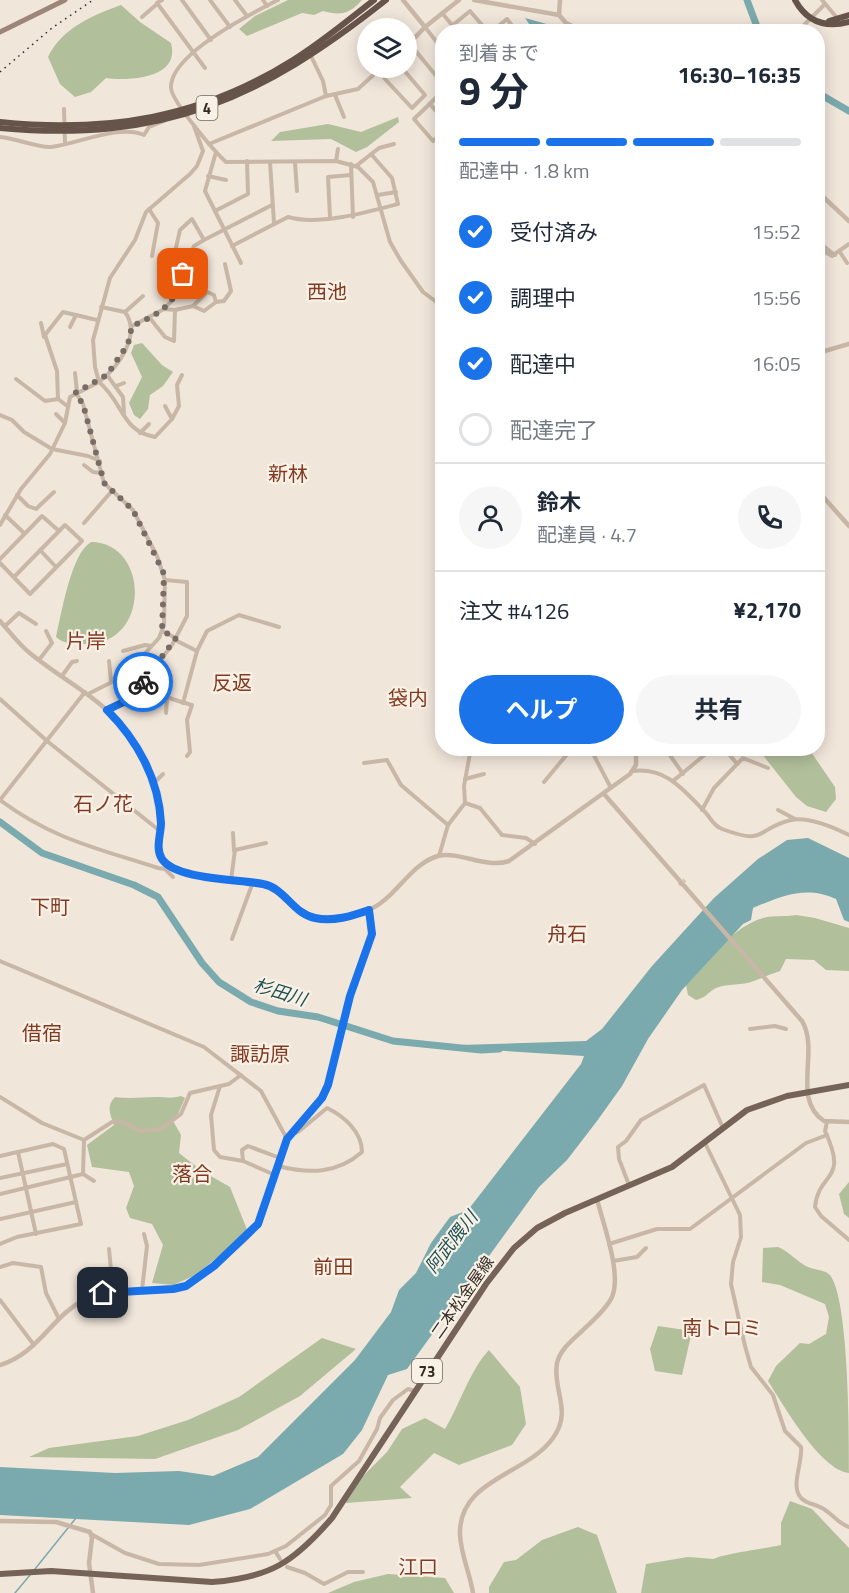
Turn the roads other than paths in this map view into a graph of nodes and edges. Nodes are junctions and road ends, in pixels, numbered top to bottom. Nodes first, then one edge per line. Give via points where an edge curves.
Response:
1 (65, 0) edge
2 (162, 0) edge
3 (182, 0) edge
4 (210, 0) edge
5 (236, 0) edge
6 (263, 0) edge
7 (278, 0) edge
8 (374, 0) edge
9 (386, 0) edge
10 (404, 0) edge
11 (459, 0) edge
12 (474, 0) edge
13 (560, 0) edge
14 (797, 0) edge
15 (58, 2) edge
16 (823, 2) edge
17 (157, 3) junction
18 (267, 6) junction
19 (442, 12) junction
20 (559, 15) junction
21 (849, 15) edge
22 (247, 16) junction
23 (142, 17) dead end
24 (849, 22) edge
25 (452, 24) edge
26 (454, 24) edge
27 (482, 24) edge
28 (568, 24) edge
29 (804, 24) edge
30 (230, 27) junction
31 (425, 27) junction
32 (849, 30) edge
33 (0, 32) edge
34 (417, 36) edge
35 (435, 39) edge
36 (212, 40) junction
37 (195, 53) junction
38 (311, 56) junction
39 (417, 56) edge
40 (205, 68) dead end
41 (435, 75) edge
42 (370, 78) edge
43 (384, 78) edge
44 (411, 78) edge
45 (335, 95) junction
46 (326, 96) junction
47 (435, 99) edge
48 (430, 104) junction
49 (64, 109) dead end
50 (435, 110) edge
51 (184, 112) junction
52 (344, 117) dead end
53 (166, 119) junction
54 (0, 122) edge
55 (194, 125) junction
56 (0, 128) edge
57 (63, 129) junction
58 (0, 137) edge
59 (435, 139) edge
60 (65, 144) junction
61 (209, 144) junction
62 (394, 144) dead end
63 (338, 149) dead end
64 (216, 152) junction
65 (371, 154) junction
66 (247, 161) junction
67 (336, 161) junction
68 (270, 162) junction
69 (295, 163) junction
70 (353, 165) junction
71 (351, 175) junction
72 (208, 176) junction
73 (226, 180) dead end
74 (297, 191) dead end
75 (396, 192) junction
76 (378, 195) junction
77 (825, 199) edge
78 (272, 205) junction
79 (381, 208) junction
80 (149, 209) junction
81 (215, 211) junction
82 (353, 216) junction
83 (330, 217) junction
84 (849, 221) edge
85 (274, 223) junction
86 (223, 229) junction
87 (204, 240) junction
88 (849, 244) edge
89 (232, 246) junction
90 (825, 246) edge
91 (179, 253) junction
92 (825, 253) edge
93 (838, 254) junction
94 (152, 256) dead end
95 (190, 256) junction
96 (241, 263) dead end
97 (847, 263) dead end
98 (225, 264) dead end
99 (175, 269) dead end
100 (143, 296) dead end
101 (435, 301) edge
102 (216, 302) junction
103 (193, 306) junction
104 (101, 307) junction
105 (165, 309) junction
106 (175, 310) junction
107 (125, 312) junction
108 (76, 315) junction
109 (149, 317) junction
110 (97, 320) junction
111 (41, 323) dead end
112 (132, 326) junction
113 (70, 327) dead end
114 (44, 338) junction
115 (849, 344) edge
116 (825, 352) edge
117 (75, 373) dead end
118 (107, 375) junction
119 (117, 375) dead end
120 (182, 375) dead end
121 (16, 379) dead end
122 (85, 380) dead end
123 (99, 382) junction
124 (124, 383) dead end
125 (116, 386) junction
126 (86, 387) junction
127 (76, 392) junction
128 (58, 399) junction
129 (66, 405) junction
130 (165, 406) dead end
131 (124, 413) junction
132 (56, 414) dead end
133 (0, 416) edge
134 (172, 419) junction
135 (65, 423) junction
136 (149, 424) dead end
137 (139, 433) junction
138 (52, 448) junction
139 (100, 461) junction
140 (84, 465) dead end
141 (103, 473) junction
142 (54, 492) dead end
143 (111, 492) junction
144 (17, 495) junction
145 (825, 499) edge
146 (5, 515) junction
147 (84, 523) dead end
148 (0, 525) edge
149 (849, 526) edge
150 (59, 531) junction
151 (24, 533) junction
152 (40, 550) junction
153 (0, 561) edge
154 (56, 567) junction
155 (14, 577) junction
156 (165, 580) junction
157 (0, 621) edge
158 (36, 624) dead end
159 (5, 626) junction
160 (279, 627) dead end
161 (46, 631) dead end
162 (162, 631) junction
163 (176, 639) junction
164 (151, 646) junction
165 (123, 651) dead end
166 (197, 651) junction
167 (39, 660) junction
168 (77, 661) dead end
169 (110, 661) dead end
170 (125, 672) junction
171 (62, 676) junction
172 (111, 682) junction
173 (141, 684) junction
174 (87, 693) junction
175 (0, 699) edge
176 (168, 699) junction
177 (183, 703) junction
178 (107, 710) junction
179 (166, 713) dead end
180 (47, 741) junction
181 (187, 756) dead end
182 (469, 756) edge
183 (566, 756) edge
184 (594, 756) edge
185 (636, 756) edge
186 (672, 756) edge
187 (705, 756) edge
188 (730, 756) edge
189 (364, 763) dead end
190 (736, 764) junction
191 (768, 768) dead end
192 (633, 771) junction
193 (163, 774) dead end
194 (484, 774) dead end
195 (687, 774) junction
196 (465, 779) junction
197 (544, 782) dead end
198 (673, 782) junction
199 (153, 785) junction
200 (611, 789) junction
201 (604, 794) junction
202 (0, 800) edge
203 (465, 803) junction
204 (702, 810) junction
205 (778, 810) dead end
206 (796, 819) junction
207 (448, 825) junction
208 (160, 831) junction
209 (233, 833) dead end
210 (849, 835) edge
211 (266, 843) dead end
212 (535, 844) junction
213 (234, 852) junction
214 (439, 856) junction
215 (166, 867) junction
216 (173, 878) dead end
217 (231, 880) junction
218 (253, 882) junction
219 (369, 910) junction
220 (232, 939) dead end
221 (0, 961) edge
222 (750, 1029) dead end
223 (786, 1029) dead end
224 (241, 1075) junction
225 (849, 1085) edge
226 (220, 1086) junction
227 (808, 1092) junction
228 (0, 1097) edge
229 (827, 1122) junction
230 (849, 1122) edge
231 (723, 1128) junction
232 (827, 1135) junction
233 (289, 1137) junction
234 (84, 1140) junction
235 (705, 1142) junction
236 (18, 1152) junction
237 (0, 1156) edge
238 (280, 1158) junction
239 (243, 1161) junction
240 (67, 1164) junction
241 (278, 1166) junction
242 (23, 1173) junction
243 (83, 1174) junction
244 (275, 1175) junction
245 (0, 1178) edge
246 (70, 1178) junction
247 (94, 1181) dead end
248 (629, 1186) junction
249 (26, 1188) junction
250 (0, 1194) edge
251 (597, 1199) junction
252 (732, 1199) junction
253 (76, 1202) junction
254 (32, 1212) junction
255 (0, 1219) edge
256 (36, 1234) junction
257 (144, 1234) dead end
258 (849, 1240) edge
259 (0, 1244) edge
260 (608, 1244) junction
261 (646, 1248) dead end
262 (110, 1249) dead end
263 (612, 1261) junction
264 (0, 1267) edge
265 (100, 1270) dead end
266 (79, 1276) dead end
267 (113, 1290) junction
268 (142, 1290) junction
269 (103, 1293) junction
270 (86, 1298) junction
271 (0, 1300) edge
272 (59, 1319) junction
273 (34, 1346) junction
274 (0, 1365) edge
275 (415, 1391) junction
276 (0, 1521) edge
277 (849, 1527) edge
278 (91, 1534) junction
279 (275, 1551) junction
280 (280, 1558) dead end
281 (287, 1567) dead end
282 (363, 1572) dead end
283 (90, 1573) junction
284 (0, 1574) edge
285 (93, 1593) edge
286 (473, 1593) edge

1 - 15 main road
2 - 17 street
3 - 36 street
4 - 30 street
5 - 22 street
6 - 18 street
7 - 18 street
8 - 51 highway, 4 via 273,72
9 - 38 highway, 4
10 - 31 street
11 - 19 street
12 - 20 street
13 - 20 street
14 - 21 highway via 819,19 838,20
14 - 24 highway via 805,14 818,22
15 - 33 main road
16 - 29 street
16 - 32 street
17 - 23 street
17 - 37 street
18 - 22 street
19 - 25 street
19 - 31 street
20 - 28 street
22 - 30 street
26 - 27 street via 470,11
30 - 36 street
31 - 34 street
31 - 35 street
36 - 37 street
37 - 40 street
37 - 51 street via 179,64 171,87
38 - 46 street
38 - 51 highway, 4 via 251,89
39 - 41 street
42 - 45 street via 358,89
43 - 44 street via 412,108 425,95
45 - 46 street
45 - 52 street
46 - 61 street
47 - 48 street
48 - 50 street
48 - 59 street via 414,119
49 - 57 street
51 - 53 highway, 4
51 - 55 street
51 - 57 highway, 4
53 - 57 highway, 4 via 126,127
53 - 60 street via 149,127 144,135 111,134
54 - 57 highway, 4
55 - 61 street
55 - 80 street via 201,159 190,174
56 - 57 highway, 4
57 - 60 street
58 - 60 street via 48,147
61 - 64 street
62 - 65 street
63 - 67 street
64 - 66 street via 226,162
64 - 72 street
65 - 70 street
65 - 75 street via 386,169
66 - 68 street
66 - 81 street via 248,194
67 - 69 street
67 - 70 street
68 - 69 street
68 - 78 street
69 - 74 street
70 - 71 street
70 - 76 street via 370,178
71 - 82 street
71 - 83 street via 327,177
72 - 73 street
72 - 81 street via 205,191
75 - 76 street
75 - 79 street via 398,204
76 - 79 street
77 - 84 street
78 - 85 street
78 - 86 street
79 - 82 street
79 - 101 street via 390,242 401,261 423,292
80 - 94 street via 158,224
80 - 104 street via 131,247 110,278
81 - 86 street
82 - 83 street
83 - 85 street via 288,217
85 - 89 street
86 - 87 street
86 - 89 street
87 - 91 street via 192,219 180,230 175,252
87 - 95 street via 194,246
88 - 93 street
89 - 96 street
90 - 93 street
91 - 95 street
91 - 99 street
92 - 93 street
93 - 97 street
95 - 105 street via 177,295
98 - 102 street via 231,291 224,301
100 - 107 street
102 - 103 street via 202,311
102 - 103 street via 214,295 207,292
103 - 106 street
104 - 107 street
104 - 110 street
105 - 106 street
105 - 109 street
106 - 109 street via 174,341 165,337
107 - 112 street
108 - 110 street
108 - 113 street
108 - 114 street via 63,312
109 - 112 street
110 - 123 street via 93,359
111 - 114 street
112 - 118 street via 128,344
114 - 128 street via 57,371
115 - 116 street
117 - 127 street
118 - 119 street
118 - 123 street
118 - 125 street
120 - 134 street via 178,383 179,406
121 - 128 street via 45,401
122 - 126 street
123 - 126 street
123 - 131 street via 116,398
124 - 125 street
125 - 131 street via 123,397
126 - 127 street
127 - 129 street
127 - 139 street
128 - 129 street
129 - 135 street
130 - 134 street
131 - 137 street via 129,426
132 - 135 street
133 - 138 street
134 - 137 street via 155,437
135 - 138 street
136 - 137 street
138 - 139 street
138 - 144 street
139 - 141 street
140 - 141 street
141 - 143 street
142 - 144 street via 36,509
143 - 147 street
143 - 156 street via 133,510
144 - 146 street
145 - 149 street
146 - 148 street
146 - 151 street
150 - 151 street via 42,516
150 - 152 street
150 - 154 street via 65,525 82,541
151 - 153 street
152 - 154 street
152 - 155 street
153 - 155 street
154 - 155 street via 30,594
156 - 162 street
156 - 163 street via 187,582 189,606
157 - 159 street
158 - 159 street via 19,613
159 - 167 street
160 - 166 street via 239,615 207,631
161 - 167 street via 52,643
162 - 163 street
162 - 164 street
163 - 166 street
163 - 173 street
164 - 165 street
164 - 170 street
166 - 177 street
167 - 171 street
168 - 171 street
169 - 172 street
170 - 172 street
170 - 173 street
171 - 174 street
172 - 174 street
173 - 176 street
173 - 178 street via 130,699
174 - 178 street
174 - 180 street
175 - 180 street
176 - 177 street
176 - 179 street
177 - 181 street via 192,705 187,720
178 - 199 street via 138,746
180 - 202 street
180 - 208 street
182 - 196 street
183 - 197 street
184 - 200 street
185 - 192 street
186 - 195 street
187 - 195 street
188 - 190 street
189 - 207 street via 387,760 400,785
190 - 191 street via 746,758
190 - 204 street via 714,788
192 - 198 street via 653,770
192 - 200 street
193 - 199 street
194 - 196 street
195 - 198 street
196 - 203 street
198 - 204 street
199 - 208 street
200 - 201 street
201 - 212 street
201 - 227 street via 807,1029
202 - 215 street via 30,822 66,840
203 - 207 street
203 - 212 street via 482,809 502,835 526,838
204 - 206 street via 717,826 753,838
205 - 206 street
206 - 210 street via 829,825
207 - 214 street
208 - 215 street via 160,855
209 - 213 street
211 - 213 street
212 - 214 street via 500,864
213 - 217 street
214 - 219 street via 422,865 388,898
215 - 216 street
215 - 217 street
217 - 218 street
218 - 219 street via 278,889 301,912 315,918 337,918
218 - 220 street
219 - 233 street via 372,934 322,1098
221 - 224 street via 204,1047
222 - 223 street
224 - 226 street
224 - 233 street via 261,1091
225 - 227 main road, 二本松金屋線 / 73
226 - 234 street via 190,1093 181,1114 161,1129 140,1131 120,1121 112,1122
226 - 239 street via 211,1115 214,1150 220,1157
227 - 229 street via 812,1110
227 - 231 main road, 二本松金屋線 / 73 via 760,1103
228 - 234 street via 42,1123
229 - 230 street
229 - 232 street
231 - 235 main road, 二本松金屋線 / 73
231 - 248 street via 704,1085 641,1120 618,1147
232 - 252 street via 806,1143
232 - 258 street via 836,1155 836,1167 820,1191 815,1207
233 - 238 street
233 - 241 street via 327,1108 356,1132 362,1152 341,1166 316,1172
234 - 243 street
235 - 248 main road, 二本松金屋線 / 73 via 672,1167
235 - 252 street
236 - 237 street
236 - 240 street via 53,1144 64,1149
236 - 242 street
238 - 239 street via 248,1146 242,1150
238 - 241 street
239 - 244 street
240 - 242 street
240 - 246 street
241 - 244 street
242 - 245 street
242 - 249 street
243 - 246 street
243 - 247 street
244 - 268 street via 258,1224 202,1277 173,1289
246 - 249 street
246 - 253 street
248 - 251 main road, 二本松金屋線 / 73
249 - 250 street
249 - 254 street
251 - 260 street
251 - 275 main road, 二本松金屋線 / 73 via 551,1219 514,1248
252 - 260 street via 690,1230 657,1229
252 - 277 street via 740,1215 741,1230 733,1262 732,1295 751,1367 773,1395 785,1431 801,1447 799,1494
253 - 254 street
253 - 256 street via 81,1224
254 - 255 street
254 - 256 street
256 - 259 street
257 - 268 street via 147,1246
260 - 263 street
261 - 263 street via 633,1258
262 - 267 street
263 - 286 street via 615,1283 611,1299 559,1357 557,1370 563,1407 554,1437 543,1450 478,1492 463,1513 460,1540
264 - 272 street via 13,1263 41,1267 46,1293
265 - 269 street
266 - 270 street
267 - 268 street
267 - 269 street
269 - 270 street
270 - 272 street
271 - 273 street
272 - 273 street
273 - 274 street via 20,1358
275 - 279 street via 408,1389 387,1408 358,1461 332,1486 331,1504 325,1515
275 - 283 main road, 二本松金屋線 / 73 via 332,1518 307,1547 282,1566 237,1580 212,1582
276 - 278 street via 41,1520
278 - 279 street via 125,1553 159,1564 199,1565
278 - 283 street
279 - 280 street
281 - 282 street via 324,1584 348,1572
283 - 284 main road, 二本松金屋線 / 73
283 - 285 street

